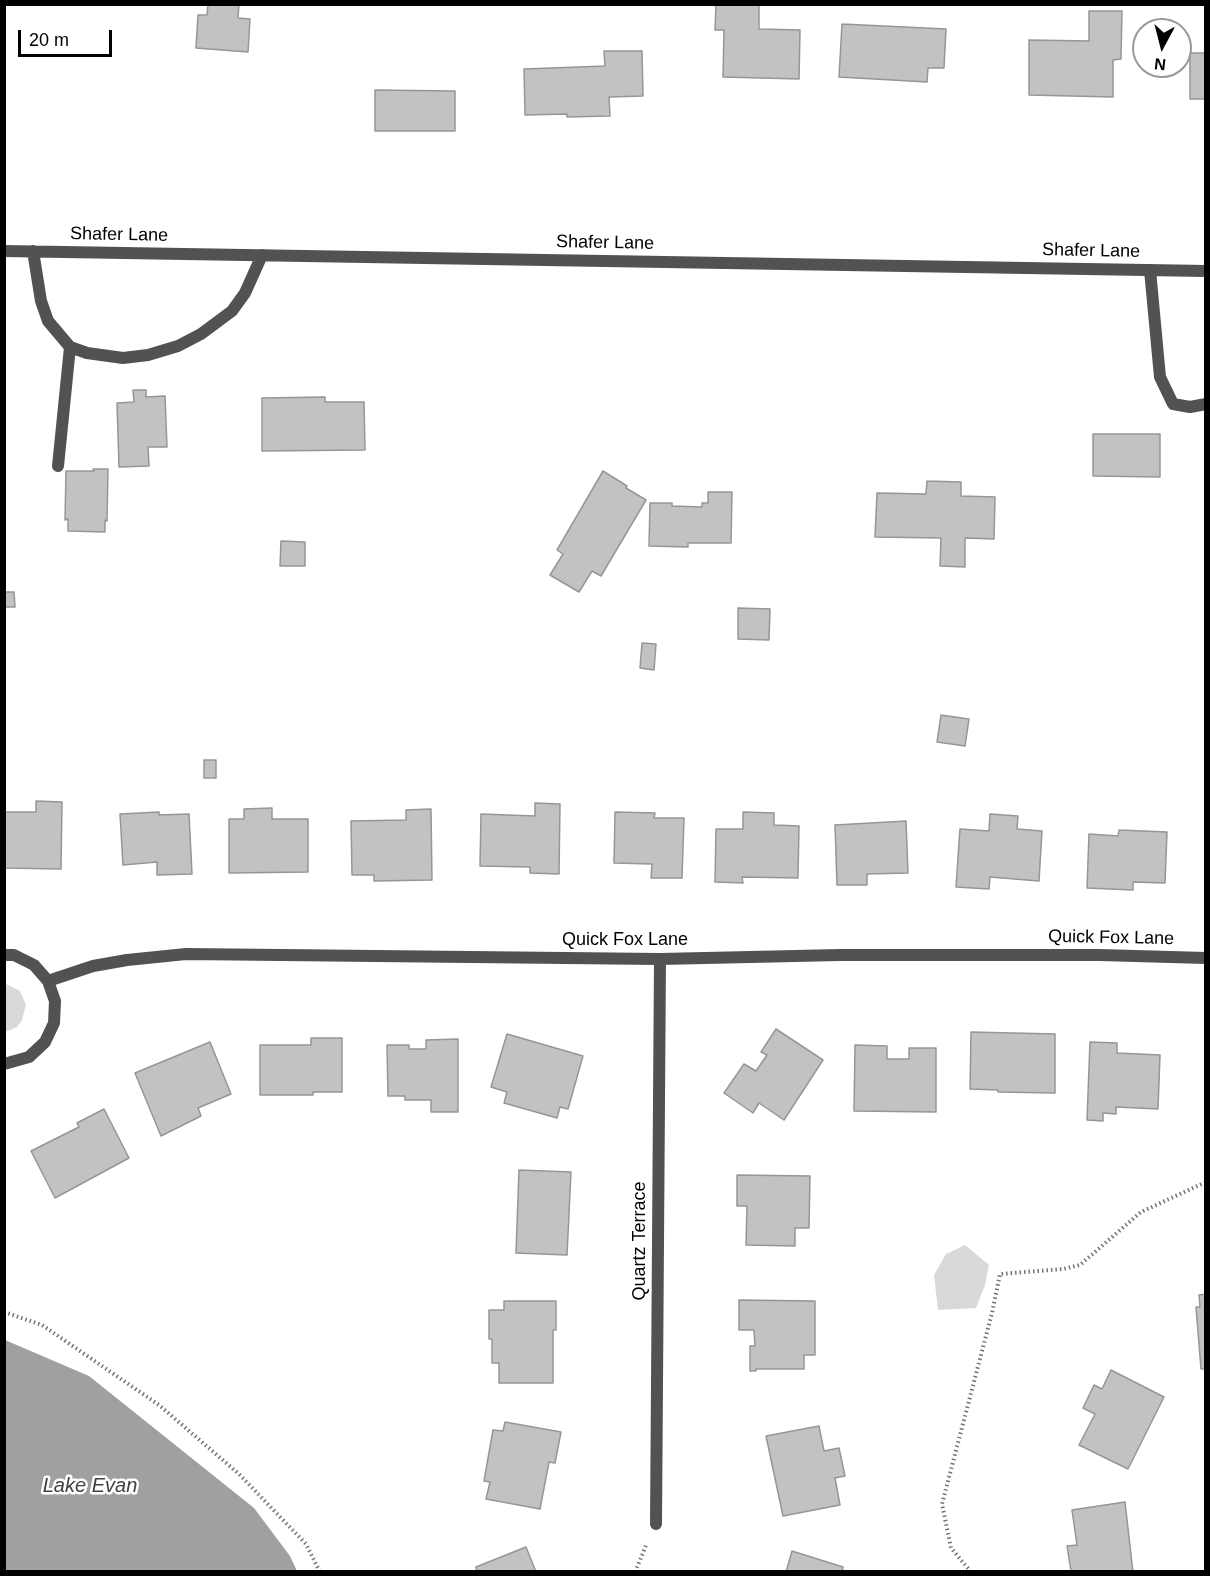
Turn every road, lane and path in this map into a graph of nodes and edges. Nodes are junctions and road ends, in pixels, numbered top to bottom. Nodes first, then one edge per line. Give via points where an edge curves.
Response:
1 (4, 251) edge
2 (33, 251) junction
3 (262, 255) junction
4 (1150, 270) junction
5 (1206, 271) edge
6 (70, 347) junction
7 (1206, 404) edge
8 (58, 466) dead end
9 (4, 955) edge
10 (1206, 957) edge
11 (660, 959) junction
12 (48, 981) junction
13 (4, 1064) edge
14 (1206, 1182) edge
15 (4, 1312) edge
16 (656, 1524) joint
17 (320, 1572) edge
18 (635, 1572) edge
19 (971, 1572) edge

1 - 2 street, Shafer Lane
2 - 3 street, Shafer Lane
2 - 6 street via 48,321
3 - 4 street, Shafer Lane
3 - 6 street via 245,293 231,311 178,346 123,358
4 - 5 street, Shafer Lane
4 - 7 street via 1160,377 1173,404
6 - 8 street
9 - 12 street via 34,965
10 - 11 street, Quick Fox Lane via 840,955
11 - 12 street, Quick Fox Lane via 186,954 93,966
11 - 16 street, Quartz Terrace
12 - 13 street via 56,1001 54,1023 45,1042 29,1057
14 - 19 path via 1141,1212 1080,1264 1000,1274 942,1504 951,1548
15 - 17 path via 42,1325 159,1405 238,1474 306,1544
16 - 18 path

